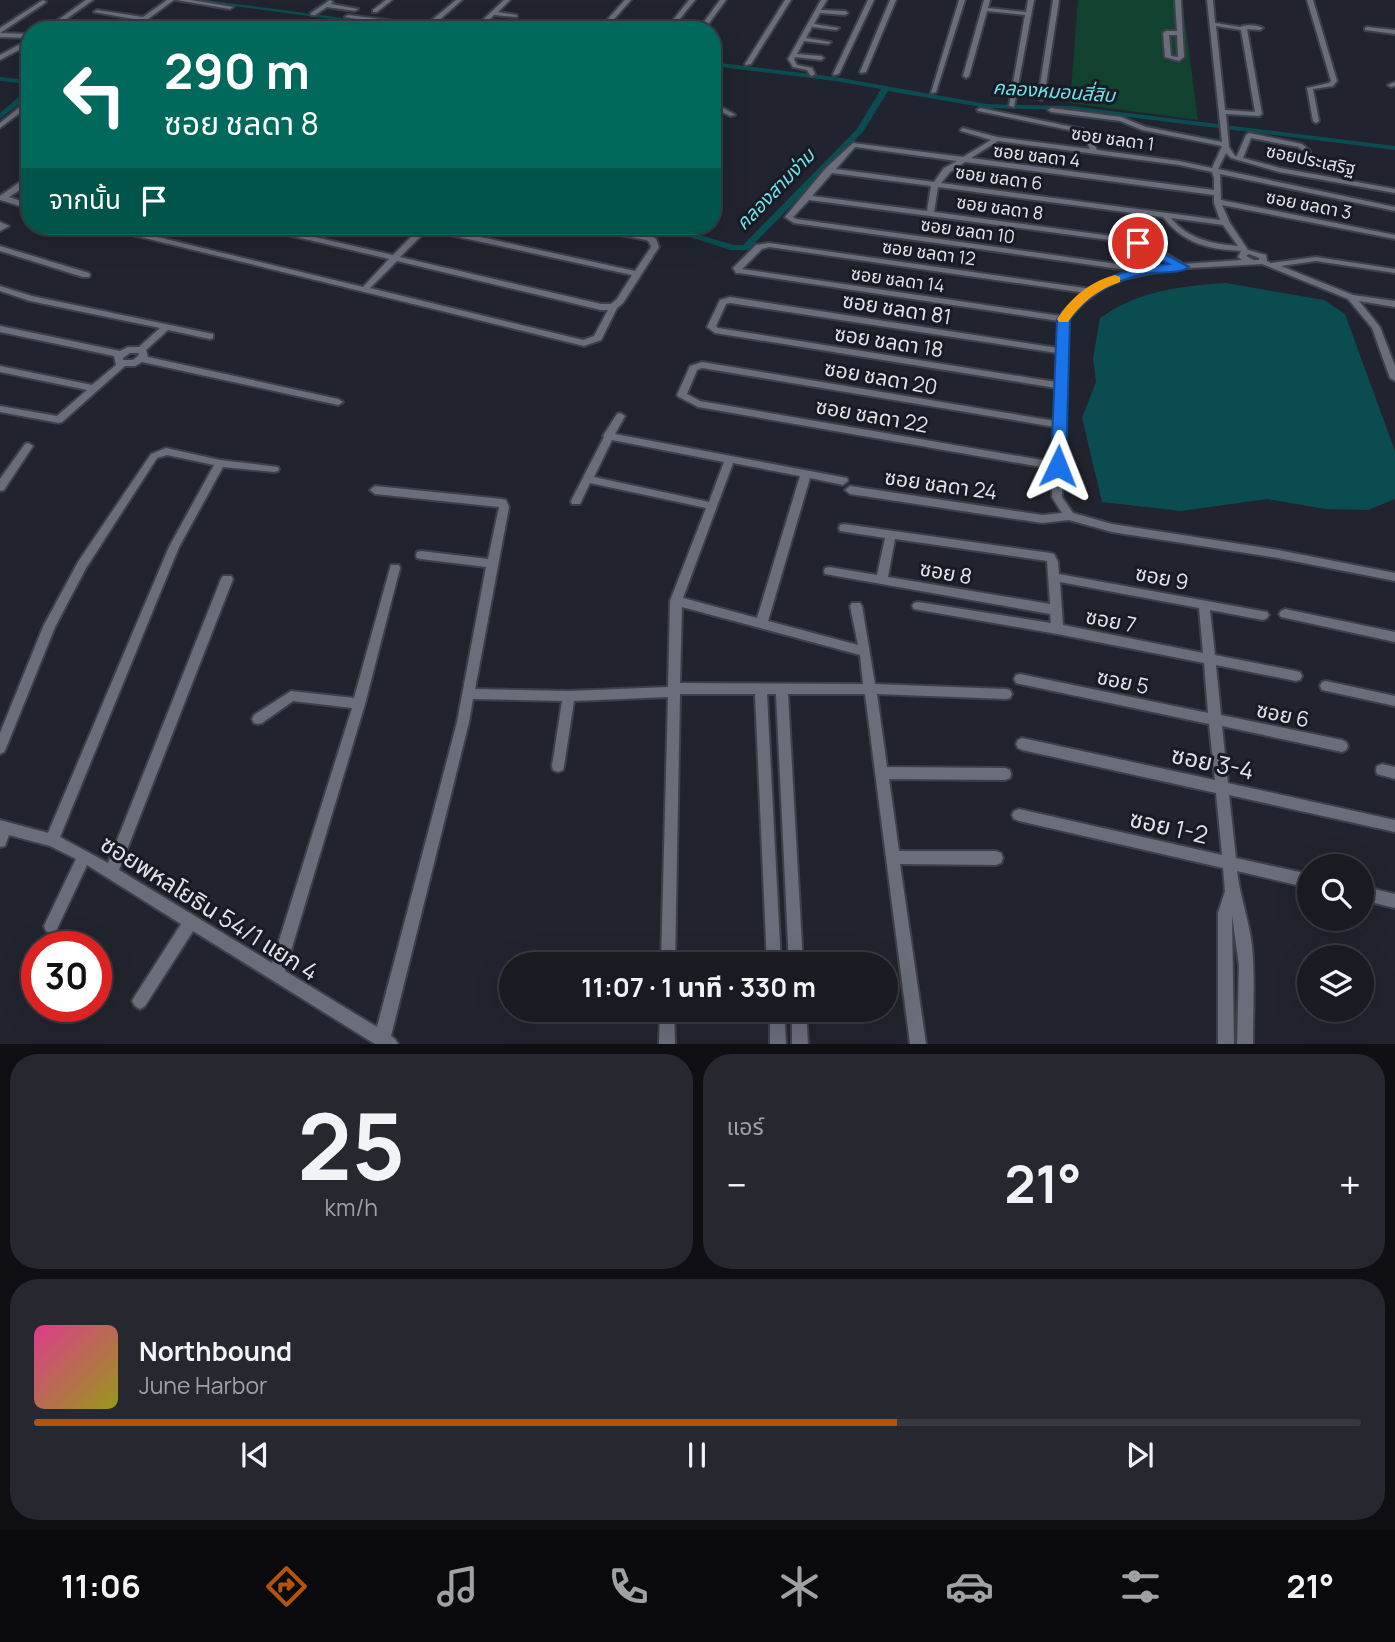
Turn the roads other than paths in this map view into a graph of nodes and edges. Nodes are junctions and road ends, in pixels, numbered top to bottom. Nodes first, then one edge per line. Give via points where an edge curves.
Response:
1 (90, 0) edge
2 (171, 0) edge
3 (179, 0) edge
4 (332, 0) edge
5 (389, 0) edge
6 (458, 0) edge
7 (507, 0) edge
8 (628, 0) edge
9 (692, 0) edge
10 (723, 0) edge
11 (788, 0) edge
12 (824, 0) edge
13 (871, 0) edge
14 (893, 0) edge
15 (962, 0) edge
16 (987, 0) edge
17 (1031, 0) edge
18 (1056, 0) edge
19 (1178, 0) edge
20 (1210, 0) edge
21 (1310, 0) edge
22 (43, 2) dead end
23 (326, 5) junction
24 (229, 7) dead end
25 (355, 9) dead end
26 (985, 9) junction
27 (375, 11) dead end
28 (818, 11) junction
29 (97, 12) dead end
30 (493, 13) junction
31 (845, 13) dead end
32 (313, 14) dead end
33 (1028, 14) junction
34 (515, 16) dead end
35 (348, 17) dead end
36 (144, 19) junction
37 (60, 21) edge
38 (141, 21) edge
39 (376, 21) edge
40 (434, 21) edge
41 (485, 21) edge
42 (610, 21) edge
43 (675, 21) edge
44 (708, 21) edge
45 (1212, 23) junction
46 (810, 25) junction
47 (1243, 27) junction
48 (836, 28) dead end
49 (1260, 28) dead end
50 (1367, 29) dead end
51 (1378, 30) junction
52 (1395, 32) edge
53 (0, 33) edge
54 (1181, 33) junction
55 (21, 36) edge
56 (802, 39) junction
57 (1375, 40) dead end
58 (828, 42) dead end
59 (21, 44) edge
60 (793, 55) junction
61 (0, 58) edge
62 (821, 58) dead end
63 (748, 64) dead end
64 (863, 72) dead end
65 (811, 74) dead end
66 (836, 74) dead end
67 (966, 76) dead end
68 (933, 92) dead end
69 (1041, 99) dead end
70 (1012, 106) dead end
71 (721, 109) edge
72 (980, 110) dead end
73 (1051, 110) dead end
74 (1223, 112) junction
75 (732, 115) dead end
76 (6, 116) edge
77 (1316, 121) dead end
78 (0, 126) edge
79 (963, 130) dead end
80 (997, 139) junction
81 (1225, 148) junction
82 (1094, 151) junction
83 (1308, 152) dead end
84 (1239, 159) junction
85 (959, 161) junction
86 (829, 170) junction
87 (1218, 172) junction
88 (935, 185) junction
89 (21, 186) edge
90 (1395, 191) edge
91 (806, 197) junction
92 (1218, 197) junction
93 (21, 204) edge
94 (1395, 209) edge
95 (930, 214) junction
96 (1165, 215) junction
97 (1225, 223) junction
98 (0, 224) edge
99 (0, 229) edge
100 (141, 235) edge
101 (295, 235) edge
102 (416, 235) edge
103 (464, 235) edge
104 (627, 235) edge
105 (1395, 237) edge
106 (763, 246) joint
107 (0, 248) edge
108 (1246, 254) junction
109 (394, 260) junction
110 (1267, 263) junction
111 (1183, 267) junction
112 (1143, 270) junction
113 (1395, 271) edge
114 (637, 274) junction
115 (86, 275) dead end
116 (0, 288) edge
117 (365, 289) junction
118 (1091, 291) junction
119 (1351, 297) junction
120 (726, 300) joint
121 (1395, 304) edge
122 (613, 306) junction
123 (1063, 319) junction
124 (166, 327) junction
125 (0, 329) edge
126 (210, 336) dead end
127 (1382, 340) junction
128 (1395, 342) edge
129 (1062, 351) junction
130 (141, 354) junction
131 (121, 359) junction
132 (696, 365) joint
133 (0, 369) edge
134 (1395, 378) edge
135 (1061, 386) junction
136 (94, 389) junction
137 (338, 402) dead end
138 (0, 409) edge
139 (621, 416) dead end
140 (1059, 425) junction
141 (608, 436) junction
142 (28, 446) dead end
143 (730, 459) junction
144 (220, 463) junction
145 (1058, 466) junction
146 (274, 469) dead end
147 (806, 474) junction
148 (587, 479) junction
149 (0, 487) edge
150 (375, 490) dead end
151 (576, 501) dead end
152 (712, 506) junction
153 (1069, 516) junction
154 (844, 528) dead end
155 (891, 534) junction
156 (421, 555) dead end
157 (492, 564) junction
158 (395, 568) dead end
159 (830, 571) dead end
160 (1055, 576) junction
161 (1395, 577) edge
162 (227, 579) dead end
163 (882, 580) junction
164 (676, 601) junction
165 (1204, 604) junction
166 (856, 606) dead end
167 (918, 606) dead end
168 (1056, 610) junction
169 (1284, 614) dead end
170 (1263, 615) dead end
171 (761, 624) junction
172 (1056, 629) junction
173 (1395, 636) edge
174 (865, 652) junction
175 (1210, 660) junction
176 (1296, 676) dead end
177 (1020, 680) dead end
178 (1326, 686) dead end
179 (761, 688) junction
180 (782, 688) junction
181 (870, 689) junction
182 (675, 690) junction
183 (468, 694) junction
184 (1006, 694) dead end
185 (569, 696) junction
186 (1395, 701) edge
187 (359, 704) junction
188 (258, 719) dead end
189 (1217, 720) junction
190 (1022, 744) dead end
191 (1342, 746) dead end
192 (0, 748) edge
193 (558, 766) dead end
194 (881, 773) junction
195 (1005, 774) dead end
196 (1223, 788) junction
197 (1018, 816) dead end
198 (1395, 825) edge
199 (2, 831) edge
200 (52, 840) junction
201 (769, 848) junction
202 (790, 848) junction
203 (84, 856) junction
204 (892, 857) junction
205 (996, 858) dead end
206 (1230, 863) junction
207 (111, 872) junction
208 (1297, 878) edge
209 (1232, 891) junction
210 (1374, 896) edge
211 (1395, 901) edge
212 (190, 923) junction
213 (51, 926) dead end
214 (668, 952) edge
215 (773, 952) edge
216 (795, 952) edge
217 (275, 975) junction
218 (140, 1001) dead end
219 (667, 1022) edge
220 (777, 1022) edge
221 (799, 1022) edge
222 (386, 1041) edge
223 (667, 1044) edge
224 (778, 1044) edge
225 (800, 1044) edge
226 (918, 1044) edge
227 (1226, 1044) edge
228 (1245, 1044) edge

1 - 37 street
2 - 36 street
3 - 24 street
4 - 23 street
5 - 27 street
6 - 40 street
7 - 30 street
8 - 42 street
9 - 43 street
10 - 44 street
11 - 63 street
12 - 28 street
13 - 66 street
14 - 64 street
15 - 68 street
16 - 26 street
17 - 33 street
18 - 69 street
19 - 54 street
20 - 45 street
21 - 77 street via 1334,80 1331,85 1310,88
22 - 53 street
23 - 25 street
23 - 32 street
26 - 33 street
26 - 67 street
28 - 31 street
28 - 46 street
29 - 36 street
30 - 34 street
30 - 41 street
33 - 70 street
35 - 39 street
36 - 38 street
45 - 47 street
45 - 74 street
46 - 48 street
46 - 56 street
47 - 49 street
47 - 74 street via 1259,114
50 - 51 street
51 - 52 street
51 - 57 street
53 - 55 street
54 - 54 street via 1181,58 1168,57 1166,33
56 - 58 street
56 - 60 street
59 - 61 street
60 - 62 street
60 - 65 street via 794,65 810,69
71 - 75 street
72 - 82 street via 1081,130
73 - 81 street via 1121,119
74 - 81 street
76 - 78 street
79 - 80 street, ซอย ชลดา 1
80 - 82 street, ซอย ชลดา 1
80 - 85 street
81 - 84 street, ซอยประเสริฐ
81 - 87 street via 1227,160
82 - 87 street, ซอย ชลดา 1
83 - 84 street via 1300,145 1249,135
84 - 90 street, ซอยประเสริฐ
85 - 86 street, ซอย ชลดา 4 via 853,145
85 - 88 street
85 - 92 street, ซอย ชลดา 4
86 - 88 street, ซอย ชลดา 6
86 - 91 street
87 - 92 street
87 - 94 street, ซอย ชลดา 1
88 - 95 street
88 - 96 street, ซอย ชลดา 6
89 - 93 street via 4,198
91 - 95 street, ซอย ชลดา 8
91 - 112 street, ซอย ชลดา 10 via 789,218
92 - 97 street
92 - 105 street, ซอย ชลดา 3
95 - 111 street, ซอย ชลดา 8 via 1126,240
96 - 97 street, ซอย ชลดา 6
96 - 108 street via 1180,233 1201,244
97 - 108 street
98 - 99 street via 5,226
100 - 117 street
101 - 109 street
102 - 109 street
103 - 114 street
104 - 114 street via 653,241 655,247
106 - 118 street, ซอย ชลดา 12
106 - 123 street, ซอย ชลดา 14 via 737,268
107 - 115 street
108 - 110 street via 1260,255
108 - 111 street
109 - 117 street
109 - 122 street
110 - 113 street via 1316,259
110 - 119 street
111 - 112 street
112 - 118 street
114 - 122 street
116 - 124 street via 30,299
117 - 122 street via 584,342 598,338
118 - 123 street
119 - 121 street
119 - 127 street via 1371,318
120 - 129 street, ซอย ชลดา 81
120 - 135 street, ซอย ชลดา 18 via 712,329
123 - 129 street
124 - 126 street
124 - 130 street
125 - 131 street
127 - 128 street
127 - 134 street
129 - 135 street
130 - 131 street
130 - 131 street via 128,350
130 - 137 street
131 - 136 street
132 - 140 street, ซอย ชลดา 20
132 - 145 street, ซอย ชลดา 22 via 682,395 698,404
133 - 136 street
135 - 140 street
136 - 138 street via 59,420
139 - 141 street
140 - 145 street
141 - 143 street, ซอย ชลดา 24
141 - 148 street
142 - 149 street
143 - 147 street, ซอย ชลดา 24
143 - 152 street
144 - 146 street
144 - 192 street via 166,451 154,456 82,565 50,627
144 - 200 street via 174,547
145 - 153 street via 1057,497
147 - 153 street, ซอย ชลดา 24 via 1042,519
147 - 171 street
148 - 151 street
148 - 152 street
150 - 157 street via 502,503
152 - 164 street
153 - 161 street, ซอย ชลดา 24 via 1112,528
154 - 155 street
155 - 160 street via 1050,556
155 - 163 street
156 - 157 street
157 - 183 street
158 - 187 street
159 - 163 street, ซอย 8
160 - 165 street, ซอย 9
160 - 168 street
162 - 207 street
163 - 168 street, ซอย 8
164 - 171 street
164 - 182 street
165 - 170 street, ซอย 9
165 - 175 street
166 - 174 street
167 - 172 street, ซอย 7
168 - 172 street
169 - 173 street
171 - 174 street
172 - 175 street, ซอย 7
174 - 181 street
175 - 176 street, ซอย 7
175 - 189 street
177 - 189 street, ซอย 5
178 - 186 street
179 - 180 street
179 - 182 street
179 - 201 street
180 - 181 street
180 - 202 street
181 - 184 street
181 - 194 street
182 - 185 street
182 - 214 street
183 - 185 street
183 - 222 street
185 - 193 street
187 - 188 street via 291,696
187 - 217 street
189 - 191 street, ซอย 6
189 - 196 street
190 - 196 street, ซอย 3-4
194 - 195 street
194 - 204 street
196 - 198 street, ซอย 3-4
196 - 206 street
197 - 206 street, ซอย 1-2
199 - 200 street, ซอยพหลโยธิน 54/1 แยก 4
200 - 203 street, ซอยพหลโยธิน 54/1 แยก 4
201 - 202 street
201 - 215 street
202 - 216 street
203 - 207 street, ซอยพหลโยธิน 54/1 แยก 4
203 - 213 street
204 - 205 street
204 - 226 street
206 - 208 street, ซอย 1-2
206 - 209 street
207 - 212 street, ซอยพหลโยธิน 54/1 แยก 4
209 - 227 street via 1226,913
209 - 228 street via 1241,915 1247,972
210 - 211 street
212 - 217 street, ซอยพหลโยธิน 54/1 แยก 4
212 - 218 street
217 - 222 street, ซอยพหลโยธิน 54/1 แยก 4
219 - 223 street
220 - 224 street
221 - 225 street

